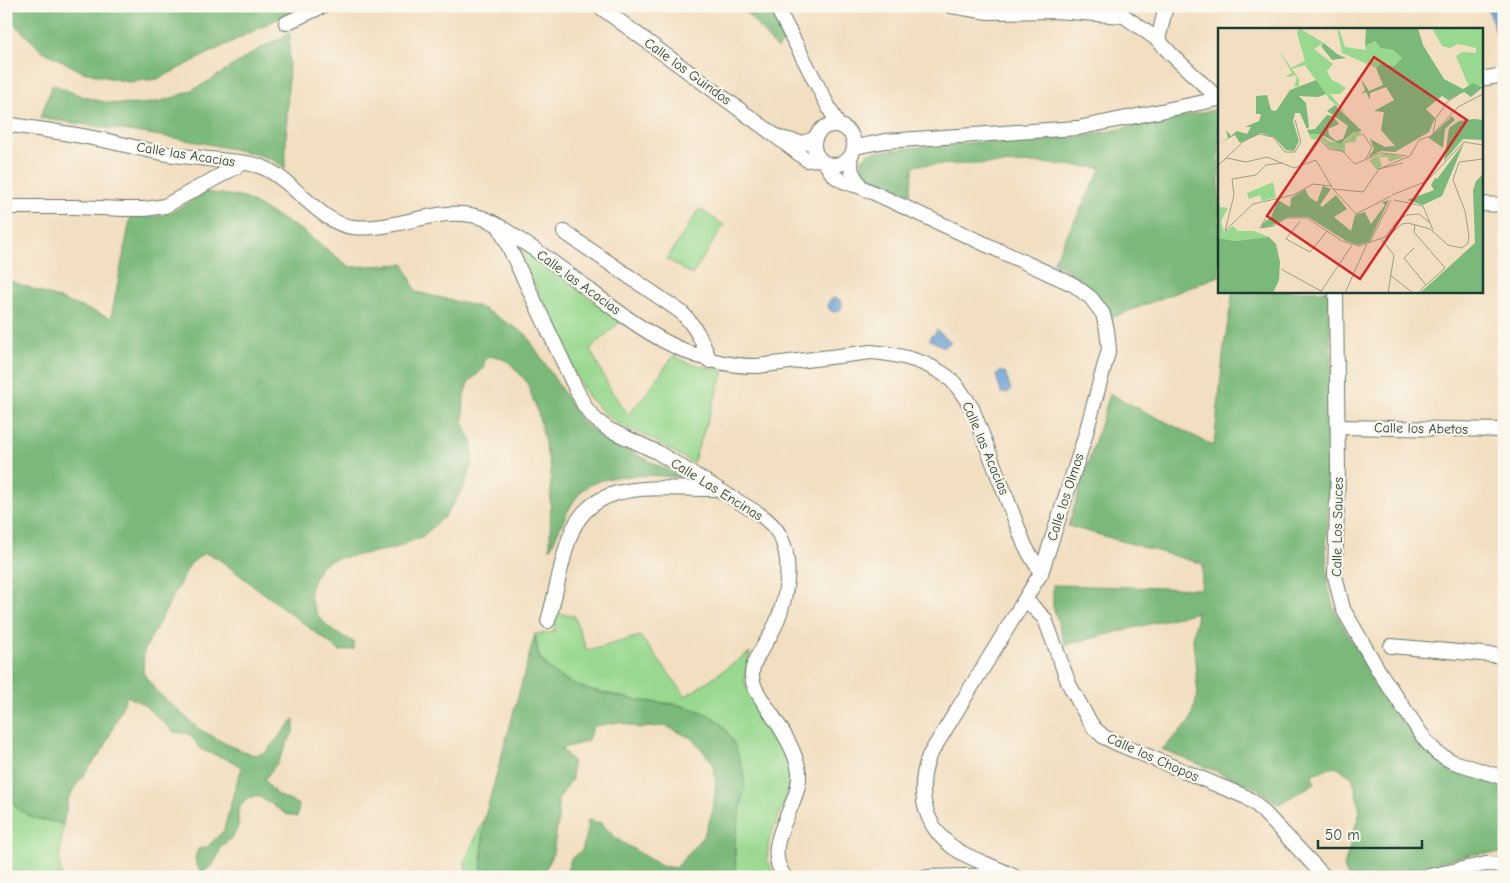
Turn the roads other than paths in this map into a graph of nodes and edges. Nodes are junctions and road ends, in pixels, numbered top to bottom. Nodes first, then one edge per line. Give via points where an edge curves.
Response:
1 (323, 6) edge
2 (599, 6) edge
3 (776, 6) edge
4 (951, 6) edge
5 (1109, 6) edge
6 (1166, 6) edge
7 (1124, 16) junction
8 (286, 23) dead end
9 (1158, 40) junction
10 (1504, 75) edge
11 (1482, 80) edge
12 (1218, 98) edge
13 (1218, 99) edge
14 (6, 124) edge
15 (837, 126) junction
16 (777, 137) junction
17 (814, 139) junction
18 (884, 141) junction
19 (852, 152) junction
20 (817, 161) junction
21 (244, 162) junction
22 (835, 177) junction
23 (861, 187) junction
24 (1482, 204) edge
25 (1504, 205) edge
26 (6, 207) edge
27 (498, 226) junction
28 (564, 232) dead end
29 (1336, 292) edge
30 (710, 361) junction
31 (1338, 427) junction
32 (1504, 430) edge
33 (715, 489) junction
34 (1041, 573) junction
35 (1026, 600) junction
36 (548, 621) dead end
37 (1391, 646) dead end
38 (1504, 656) edge
39 (1504, 778) edge
40 (1504, 865) edge
41 (1013, 876) edge
42 (785, 877) edge
43 (927, 877) edge
44 (1325, 877) edge
45 (1424, 877) edge

1 - 8 street
2 - 16 street, Calle los Guindos
3 - 15 street
4 - 7 street via 988,12 1055,10
5 - 7 street
6 - 9 street
7 - 9 street
9 - 12 street
10 - 11 street
13 - 18 street via 1078,128
14 - 21 street, Calle las Acacias via 90,137 168,154
15 - 17 street via 818,131
15 - 18 street
15 - 19 street via 852,134
16 - 17 street, Calle los Guindos via 802,143
16 - 20 street, Calle los Guindos
17 - 20 street
18 - 19 street
19 - 20 street via 843,163 835,165
19 - 23 street via 852,172
20 - 22 street
20 - 22 street, Calle los Olmos via 817,168
21 - 26 street via 165,206 145,209
21 - 27 street, Calle las Acacias via 273,173 341,224 373,227 448,214 473,215
22 - 23 street, Calle los Olmos
23 - 34 street, Calle los Olmos via 1074,285 1091,298 1103,314 1109,350
24 - 25 street
27 - 30 street, Calle las Acacias via 547,257 669,345
27 - 33 street, Calle Las Encinas via 585,407 608,429 657,452
28 - 30 street via 681,312 693,324
29 - 31 street, Calle Los Sauces
30 - 34 street, Calle las Acacias via 757,366 871,352 909,358 949,378 972,408 1025,546
31 - 32 street, Calle los Abetos
31 - 39 street, Calle Los Sauces via 1335,576 1343,609 1380,673 1437,753 1451,761
33 - 36 street via 625,490 592,504 583,512 569,539
33 - 42 street, Calle Las Encinas via 770,522 786,553 787,580 781,612 759,654 752,676 799,771 799,784 777,845 777,860
34 - 35 street, Calle los Olmos
35 - 41 street, Calle los Olmos via 929,756 922,781 925,806 936,831 962,852
35 - 44 street, Calle los Chopos via 1045,619 1069,684 1094,728 1116,743 1246,797
37 - 38 street
40 - 45 street via 1486,864
41 - 43 street

